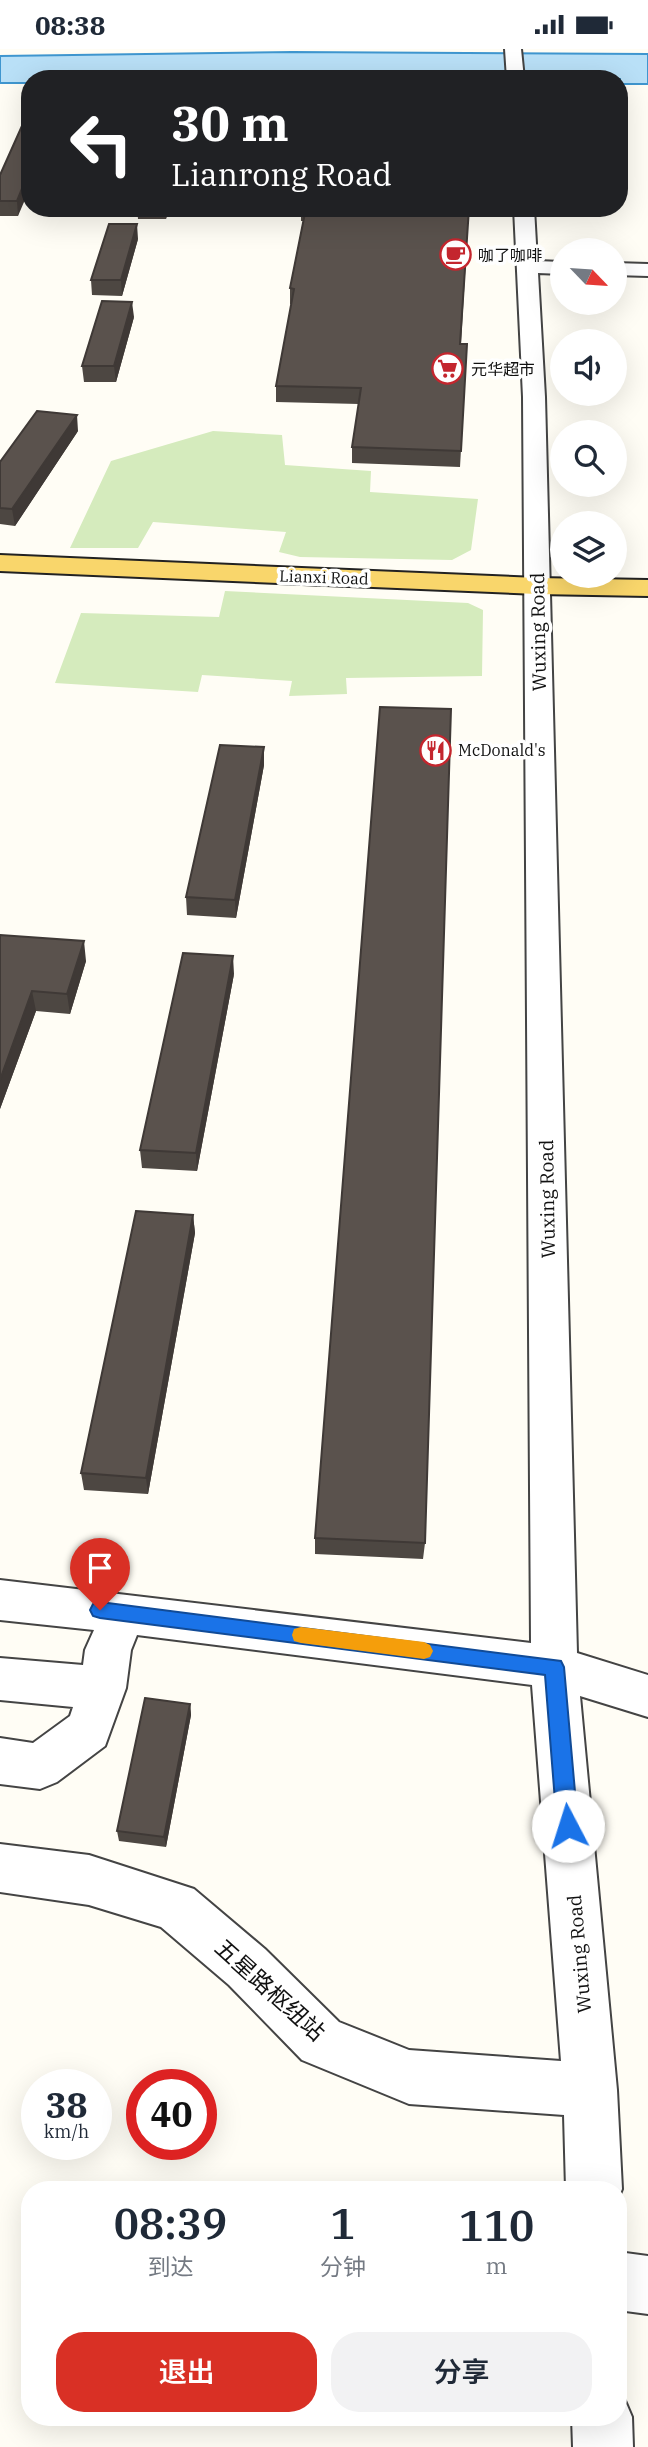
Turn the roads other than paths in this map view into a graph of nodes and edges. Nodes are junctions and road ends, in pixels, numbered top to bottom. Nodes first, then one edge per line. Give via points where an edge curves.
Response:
1 (513, 49) edge
2 (515, 70) edge
3 (524, 217) edge
4 (527, 267) junction
5 (550, 268) edge
6 (627, 269) edge
7 (648, 270) edge
8 (0, 563) edge
9 (537, 586) junction
10 (648, 588) edge
11 (0, 1600) edge
12 (124, 1613) junction
13 (554, 1667) junction
14 (0, 1679) edge
15 (103, 1688) junction
16 (648, 1696) edge
17 (0, 1761) edge
18 (0, 1868) edge
19 (590, 2090) junction
20 (594, 2181) edge
21 (627, 2282) edge
22 (648, 2285) edge
23 (602, 2426) edge
24 (603, 2447) edge

1 - 2 street
3 - 4 street, Wuxing Road
4 - 5 street
4 - 9 street, Wuxing Road
6 - 7 street
8 - 9 main road, Lianxi Road
9 - 10 main road, Lianxi Road
9 - 13 street, Wuxing Road
11 - 12 street
12 - 13 street
12 - 15 street via 108,1650
13 - 16 street
13 - 19 street, Wuxing Road
14 - 15 street
15 - 17 street via 88,1730 40,1766
18 - 19 street, 五星路枢纽站 via 89,1880 176,1907 247,1967 321,2041 409,2077
19 - 20 street, Wuxing Road
21 - 22 street
23 - 24 street

